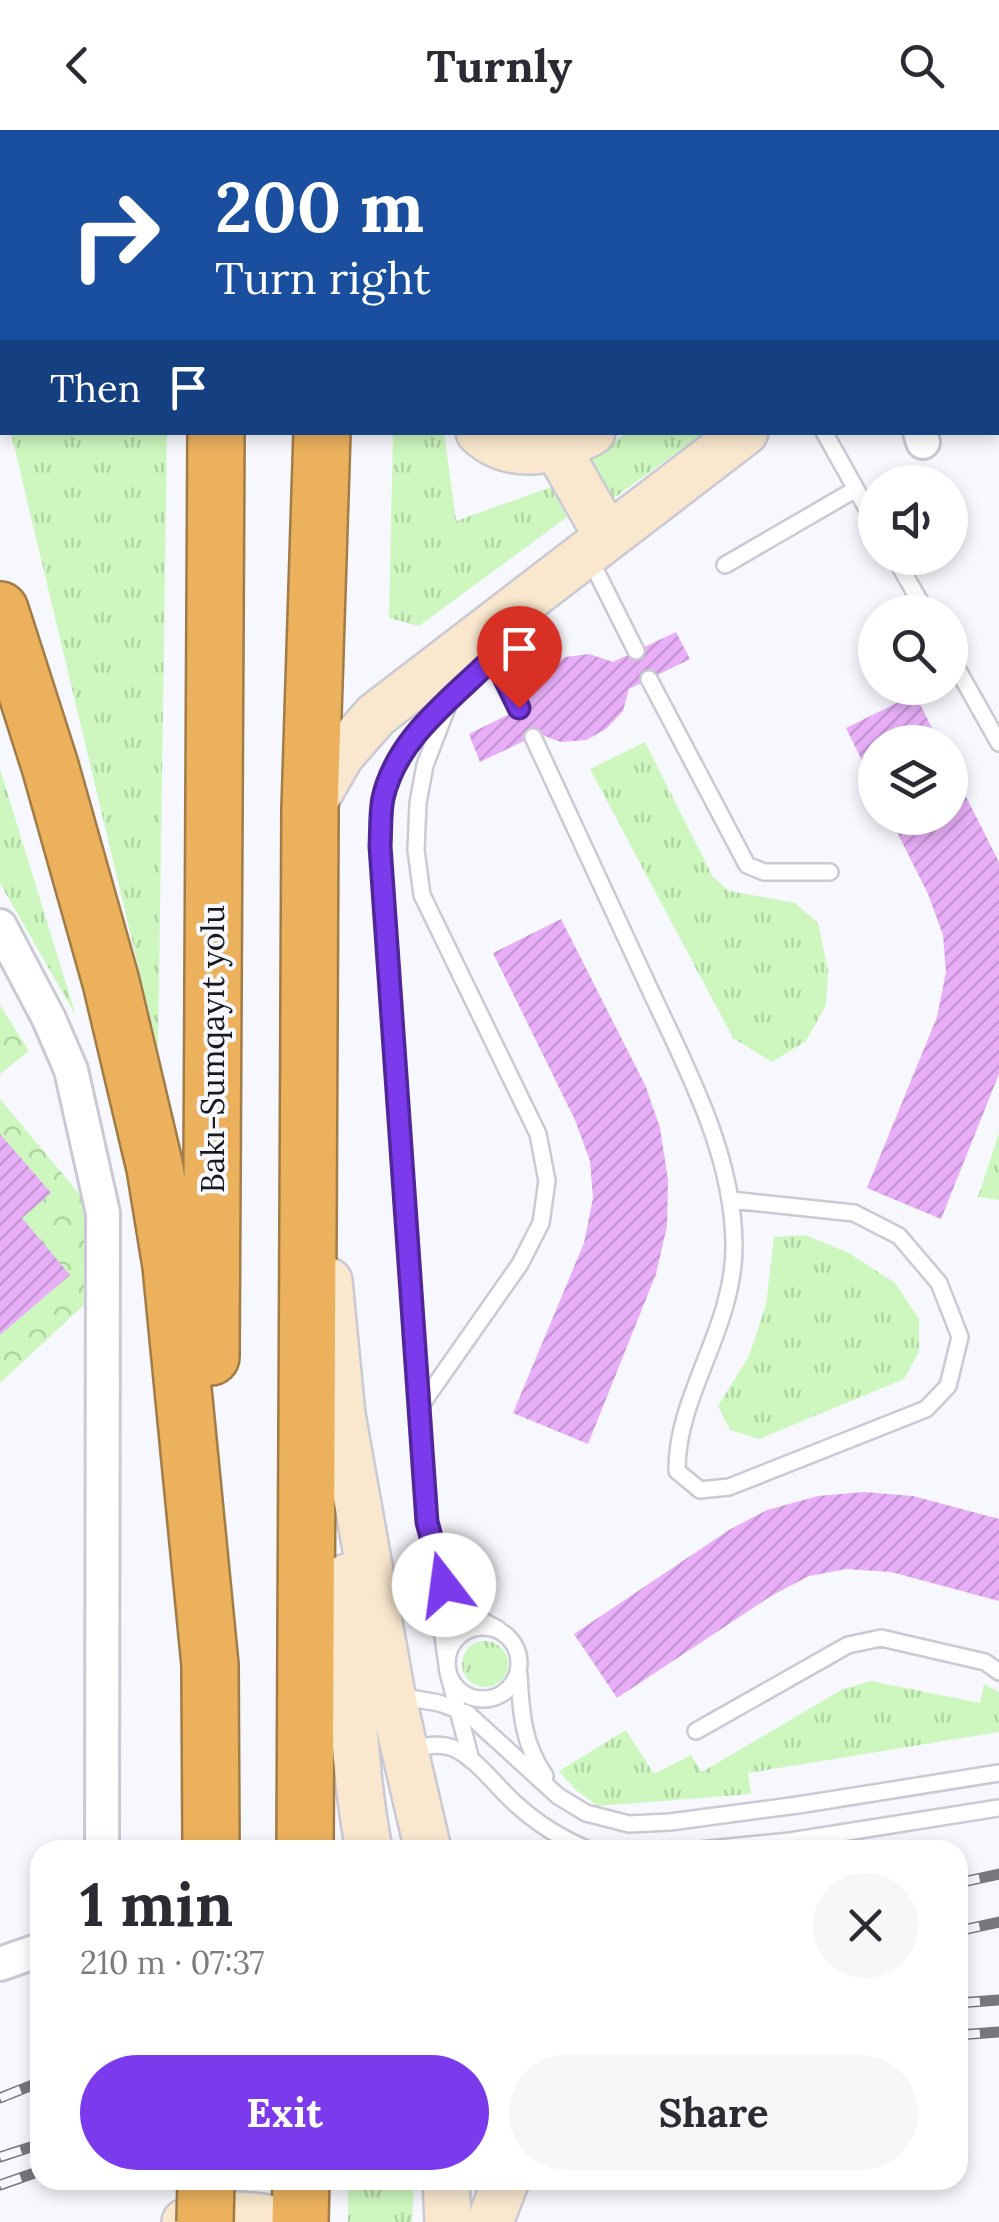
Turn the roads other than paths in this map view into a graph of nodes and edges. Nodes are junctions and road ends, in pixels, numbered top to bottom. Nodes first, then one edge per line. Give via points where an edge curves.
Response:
1 (216, 435) edge
2 (322, 435) edge
3 (482, 435) edge
4 (741, 435) edge
5 (826, 435) edge
6 (575, 440) edge
7 (856, 489) junction
8 (858, 493) edge
9 (597, 544) junction
10 (725, 565) dead end
11 (0, 610) edge
12 (488, 645) junction
13 (636, 651) dead end
14 (649, 679) dead end
15 (968, 688) edge
16 (450, 700) junction
17 (519, 708) dead end
18 (533, 737) dead end
19 (999, 743) edge
20 (310, 809) junction
21 (830, 872) dead end
22 (0, 926) edge
23 (309, 1058) junction
24 (731, 1200) junction
25 (420, 1408) junction
26 (342, 1415) junction
27 (427, 1522) junction
28 (498, 1629) junction
29 (210, 1665) junction
30 (519, 1670) junction
31 (448, 1672) junction
32 (999, 1672) edge
33 (392, 1695) junction
34 (454, 1707) junction
35 (696, 1731) dead end
36 (404, 1751) junction
37 (471, 1760) junction
38 (999, 1773) edge
39 (558, 1796) junction
40 (999, 1808) edge
41 (102, 1840) edge
42 (211, 1840) edge
43 (305, 1840) edge
44 (367, 1840) edge
45 (426, 1840) edge
46 (565, 1840) edge
47 (790, 1840) edge
48 (30, 1954) edge
49 (0, 1964) edge
50 (206, 2190) edge
51 (301, 2190) edge
52 (446, 2190) edge
53 (502, 2190) edge
54 (507, 2190) edge
55 (185, 2222) edge
56 (205, 2222) edge
57 (286, 2222) edge
58 (300, 2222) edge
59 (448, 2222) edge
60 (490, 2222) edge
61 (512, 2222) edge

1 - 29 highway, Bakı-Sumqayıt yolu
2 - 20 highway
3 - 6 street via 494,446 520,452
4 - 9 street
5 - 7 lane
6 - 9 street
7 - 8 lane
7 - 10 lane
9 - 12 street
9 - 13 lane
11 - 29 highway via 112,982 155,1168 173,1284
12 - 16 lane
12 - 17 lane
12 - 20 street via 376,715 341,755
14 - 21 lane via 748,865 764,872
15 - 19 lane
16 - 25 lane via 410,739 394,766 382,800 380,846
16 - 25 lane via 424,765 418,803 422,895 538,1134 547,1181 541,1223 520,1264
18 - 24 lane via 695,1089
20 - 23 highway
22 - 41 street via 71,1070 104,1212
23 - 26 street
23 - 43 highway
24 - 24 lane via 729,1302 676,1444 676,1471 700,1490 730,1487 926,1409 948,1386 960,1337 940,1283 899,1236 854,1213
25 - 27 lane
26 - 33 street
26 - 44 street via 352,1715
27 - 28 lane via 451,1600
27 - 31 lane
28 - 30 lane via 511,1639
28 - 31 lane via 482,1626 453,1639
29 - 42 highway
30 - 31 lane via 500,1696 485,1700 469,1696
30 - 39 lane via 530,1752
31 - 34 lane
32 - 35 lane via 985,1662 865,1639
33 - 34 lane
33 - 36 street
34 - 37 lane
34 - 39 lane
36 - 37 lane via 434,1744
36 - 45 street
37 - 46 lane via 515,1804
38 - 39 lane via 656,1823 608,1821
40 - 47 lane
48 - 49 street
50 - 56 highway, bridge
51 - 58 highway
52 - 59 street
53 - 60 street
54 - 61 street
55 - 57 street via 226,2214

